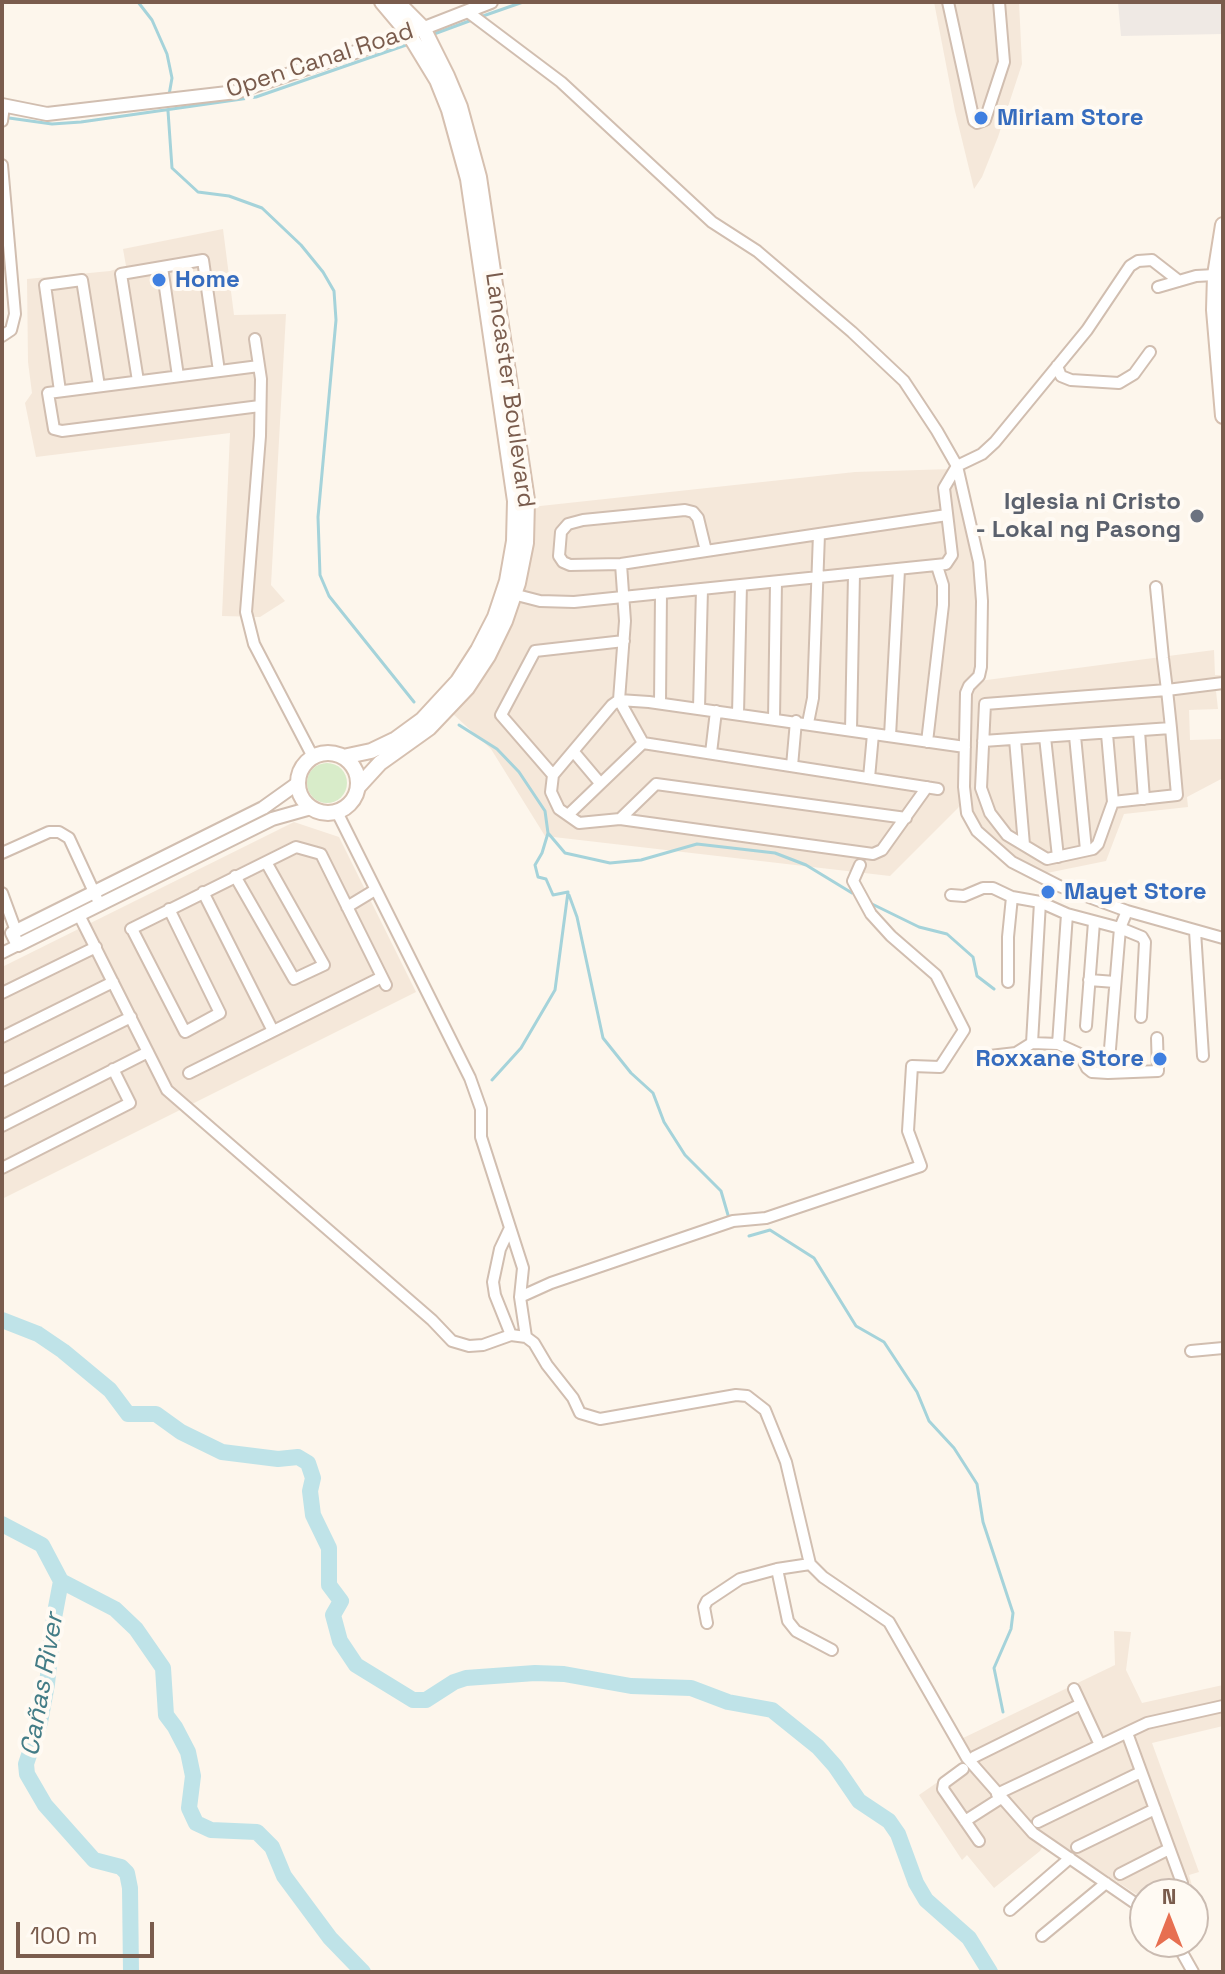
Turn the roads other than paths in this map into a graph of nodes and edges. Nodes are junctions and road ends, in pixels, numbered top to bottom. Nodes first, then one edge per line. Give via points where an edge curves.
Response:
1 (382, 2) edge
2 (397, 2) edge
3 (491, 2) edge
4 (948, 2) edge
5 (999, 2) edge
6 (468, 12) junction
7 (416, 31) junction
8 (3, 106) edge
9 (2, 121) edge
10 (2, 165) edge
11 (1223, 225) edge
12 (162, 267) junction
13 (1215, 275) junction
14 (1179, 281) junction
15 (1158, 287) dead end
16 (2, 336) edge
17 (255, 339) dead end
18 (1150, 352) dead end
19 (259, 366) junction
20 (1057, 366) junction
21 (219, 371) junction
22 (178, 376) junction
23 (138, 381) junction
24 (99, 386) junction
25 (60, 391) junction
26 (260, 406) junction
27 (1223, 416) edge
28 (957, 466) junction
29 (947, 515) junction
30 (819, 534) junction
31 (706, 551) junction
32 (621, 564) junction
33 (937, 566) junction
34 (899, 570) junction
35 (854, 574) junction
36 (817, 578) junction
37 (776, 582) junction
38 (741, 585) junction
39 (1156, 587) dead end
40 (702, 589) junction
41 (509, 593) junction
42 (661, 593) junction
43 (624, 597) junction
44 (624, 641) junction
45 (1223, 683) edge
46 (1167, 690) junction
47 (619, 700) junction
48 (660, 703) junction
49 (699, 708) junction
50 (716, 711) junction
51 (738, 714) junction
52 (774, 719) junction
53 (796, 721) junction
54 (808, 723) junction
55 (1171, 728) junction
56 (851, 730) junction
57 (1139, 731) junction
58 (873, 734) junction
59 (1107, 734) junction
60 (890, 736) junction
61 (1075, 736) junction
62 (1045, 737) junction
63 (1015, 739) junction
64 (983, 741) junction
65 (927, 742) junction
66 (643, 743) junction
67 (965, 747) junction
68 (573, 751) junction
69 (711, 753) junction
70 (313, 757) junction
71 (343, 757) junction
72 (792, 766) junction
73 (553, 775) junction
74 (869, 778) junction
75 (298, 783) junction
76 (600, 783) junction
77 (358, 787) junction
78 (1144, 799) junction
79 (1113, 802) junction
80 (311, 808) junction
81 (337, 812) junction
82 (568, 815) junction
83 (906, 818) junction
84 (620, 819) junction
85 (1024, 845) junction
86 (1086, 850) junction
87 (2, 853) edge
88 (1058, 857) junction
89 (266, 862) junction
90 (860, 865) dead end
91 (235, 876) junction
92 (375, 890) junction
93 (93, 892) junction
94 (203, 892) junction
95 (2, 893) edge
96 (951, 895) dead end
97 (1012, 897) junction
98 (1040, 902) junction
99 (100, 905) junction
100 (347, 907) junction
101 (169, 909) junction
102 (1127, 911) junction
103 (1067, 914) junction
104 (79, 915) junction
105 (1094, 922) junction
106 (1120, 928) junction
107 (1195, 931) junction
108 (15, 936) junction
109 (1223, 938) edge
110 (96, 947) junction
111 (2, 953) edge
112 (1089, 980) junction
113 (113, 982) junction
114 (1008, 982) dead end
115 (1115, 982) junction
116 (2, 993) edge
117 (131, 1017) junction
118 (1141, 1017) dead end
119 (1086, 1026) dead end
120 (273, 1031) junction
121 (2, 1037) edge
122 (1157, 1038) dead end
123 (1032, 1043) junction
124 (1058, 1044) junction
125 (148, 1052) junction
126 (990, 1056) dead end
127 (1203, 1056) dead end
128 (113, 1069) junction
129 (189, 1073) dead end
130 (1108, 1073) junction
131 (2, 1081) edge
132 (2, 1126) edge
133 (2, 1168) edge
134 (510, 1228) junction
135 (520, 1297) junction
136 (511, 1335) junction
137 (526, 1337) junction
138 (1223, 1348) edge
139 (1191, 1351) dead end
140 (810, 1564) junction
141 (777, 1569) junction
142 (707, 1623) dead end
143 (832, 1650) dead end
144 (1074, 1689) dead end
145 (1081, 1704) junction
146 (1223, 1706) edge
147 (1127, 1733) junction
148 (1100, 1745) junction
149 (974, 1757) dead end
150 (963, 1769) dead end
151 (1141, 1772) junction
152 (999, 1796) junction
153 (1155, 1809) junction
154 (965, 1821) junction
155 (1038, 1822) dead end
156 (979, 1841) dead end
157 (1077, 1847) dead end
158 (1169, 1849) junction
159 (1070, 1858) junction
160 (1120, 1874) dead end
161 (1180, 1878) edge
162 (1106, 1883) junction
163 (1129, 1899) edge
164 (1010, 1910) dead end
165 (1042, 1936) dead end

1 - 7 main road, Lancaster Boulevard
2 - 7 main road, Lancaster Boulevard
3 - 6 street, Open Canal Road
4 - 5 street via 977,123 985,120 1004,62
6 - 7 street, Open Canal Road
6 - 28 street via 561,82 712,222 757,251 883,361 904,381
7 - 8 street, Open Canal Road via 236,92 47,114
7 - 41 main road, Lancaster Boulevard via 449,110 468,179 515,501
8 - 9 street
10 - 16 street via 15,314 11,330
11 - 13 main road
12 - 21 street via 203,260
12 - 22 street
12 - 23 street via 121,274
13 - 14 street
13 - 27 main road
14 - 15 street
14 - 20 street via 1152,260 1130,266
17 - 19 street
18 - 20 street via 1134,374 1119,383 1071,380 1061,376
19 - 21 street
19 - 26 street
20 - 28 street via 995,442
21 - 22 street
22 - 23 street
23 - 24 street
24 - 25 street
24 - 25 street via 82,280 45,285
25 - 26 street via 48,393 54,429 62,431
26 - 70 street via 246,612 254,644
28 - 29 street via 944,488
28 - 67 street via 979,562 982,601 981,667 967,689
29 - 30 street
29 - 33 street via 952,555
30 - 31 street
30 - 36 street
31 - 32 street
31 - 32 street via 698,518 685,510 583,520 561,532 563,562
32 - 43 street
33 - 34 street
33 - 65 street via 943,605
34 - 35 street
34 - 60 street
35 - 36 street
35 - 56 street
36 - 37 street
36 - 54 street
37 - 38 street
37 - 52 street
38 - 40 street
38 - 51 street
39 - 46 street
40 - 42 street
40 - 49 street
41 - 43 street via 540,601
41 - 71 main road, Lancaster Boulevard via 458,681 422,720 371,751
41 - 77 main road, Lancaster Boulevard via 488,656 467,688 429,728 380,763
42 - 43 street
42 - 48 street
43 - 44 street
44 - 47 street
44 - 73 street via 535,651 501,715
45 - 46 street
46 - 55 street
46 - 64 street via 985,704
47 - 48 street
47 - 66 street
47 - 68 street
48 - 49 street
49 - 50 street
50 - 51 street
50 - 69 street
51 - 52 street
52 - 53 street
53 - 54 street
53 - 72 street
54 - 56 street
55 - 57 street
55 - 78 street via 1177,795
56 - 58 street
57 - 59 street
57 - 78 street
58 - 60 street
58 - 74 street
59 - 61 street
59 - 79 street
60 - 65 street
61 - 62 street
61 - 86 street
62 - 63 street
62 - 88 street
63 - 64 street
63 - 85 street
64 - 85 street via 981,788 990,813 1007,835
65 - 67 street
66 - 69 street
66 - 76 street
67 - 102 street via 964,800 983,839 1012,862 1059,886
68 - 73 street
68 - 76 street
69 - 72 street
70 - 71 main road
70 - 75 main road
71 - 77 main road via 355,770
72 - 74 street
73 - 82 street via 551,792
74 - 83 street via 932,788
75 - 80 main road
75 - 93 street via 263,808
76 - 82 street
77 - 81 main road via 352,802
78 - 79 street
79 - 86 street via 1098,844
80 - 81 main road
80 - 99 street via 272,819
81 - 92 street
82 - 84 street via 579,823
83 - 84 street via 656,784
83 - 84 street via 873,854
85 - 88 street via 1047,859
86 - 88 street
87 - 93 street via 59,832 69,838
89 - 91 street
89 - 91 street via 324,965 294,979
89 - 100 street via 296,847 321,854
90 - 135 street via 853,881 871,914 936,975 964,1030 940,1067 912,1066 908,1131 921,1166 766,1218 733,1221
91 - 94 street
92 - 100 street
92 - 134 street via 470,1078 481,1109 481,1137
93 - 99 street
93 - 108 street
94 - 101 street
94 - 120 street
95 - 108 street
96 - 97 street via 993,888
97 - 98 street
97 - 114 street
98 - 103 street
98 - 123 street
99 - 104 street
100 - 120 street via 384,981
101 - 101 street via 132,929 185,1032 220,1013
102 - 106 street
102 - 107 street
103 - 105 street
103 - 124 street
104 - 108 street
104 - 110 street
105 - 106 street
105 - 112 street
106 - 115 street
106 - 118 street via 1145,942
107 - 109 street
107 - 127 street
108 - 111 street
110 - 113 street
110 - 116 street
112 - 115 street
112 - 119 street
113 - 117 street
113 - 121 street
115 - 130 street
117 - 125 street
117 - 131 street
120 - 129 street
122 - 130 street via 1159,1070
123 - 124 street
123 - 126 street via 1016,1053
124 - 130 street via 1080,1054 1092,1072
125 - 128 street
125 - 136 street via 167,1090 452,1341 483,1345
128 - 132 street
128 - 133 street via 130,1103
134 - 135 street via 523,1268
134 - 136 street via 493,1282
135 - 137 street
136 - 137 street
137 - 140 street via 580,1413 600,1419 747,1396 765,1410 786,1462
138 - 139 street
140 - 141 street
140 - 152 street via 889,1622 967,1758
141 - 142 street via 740,1579 707,1601
141 - 143 street via 788,1621
144 - 145 street
145 - 148 street
145 - 149 street
146 - 147 street via 1147,1723
147 - 148 street
147 - 151 street
148 - 152 street
150 - 154 street via 943,1786
151 - 153 street
151 - 155 street
152 - 154 street
152 - 159 street via 1033,1833
153 - 157 street
153 - 158 street
154 - 156 street
158 - 160 street
158 - 161 street
159 - 162 street
159 - 164 street
162 - 163 street
162 - 165 street

